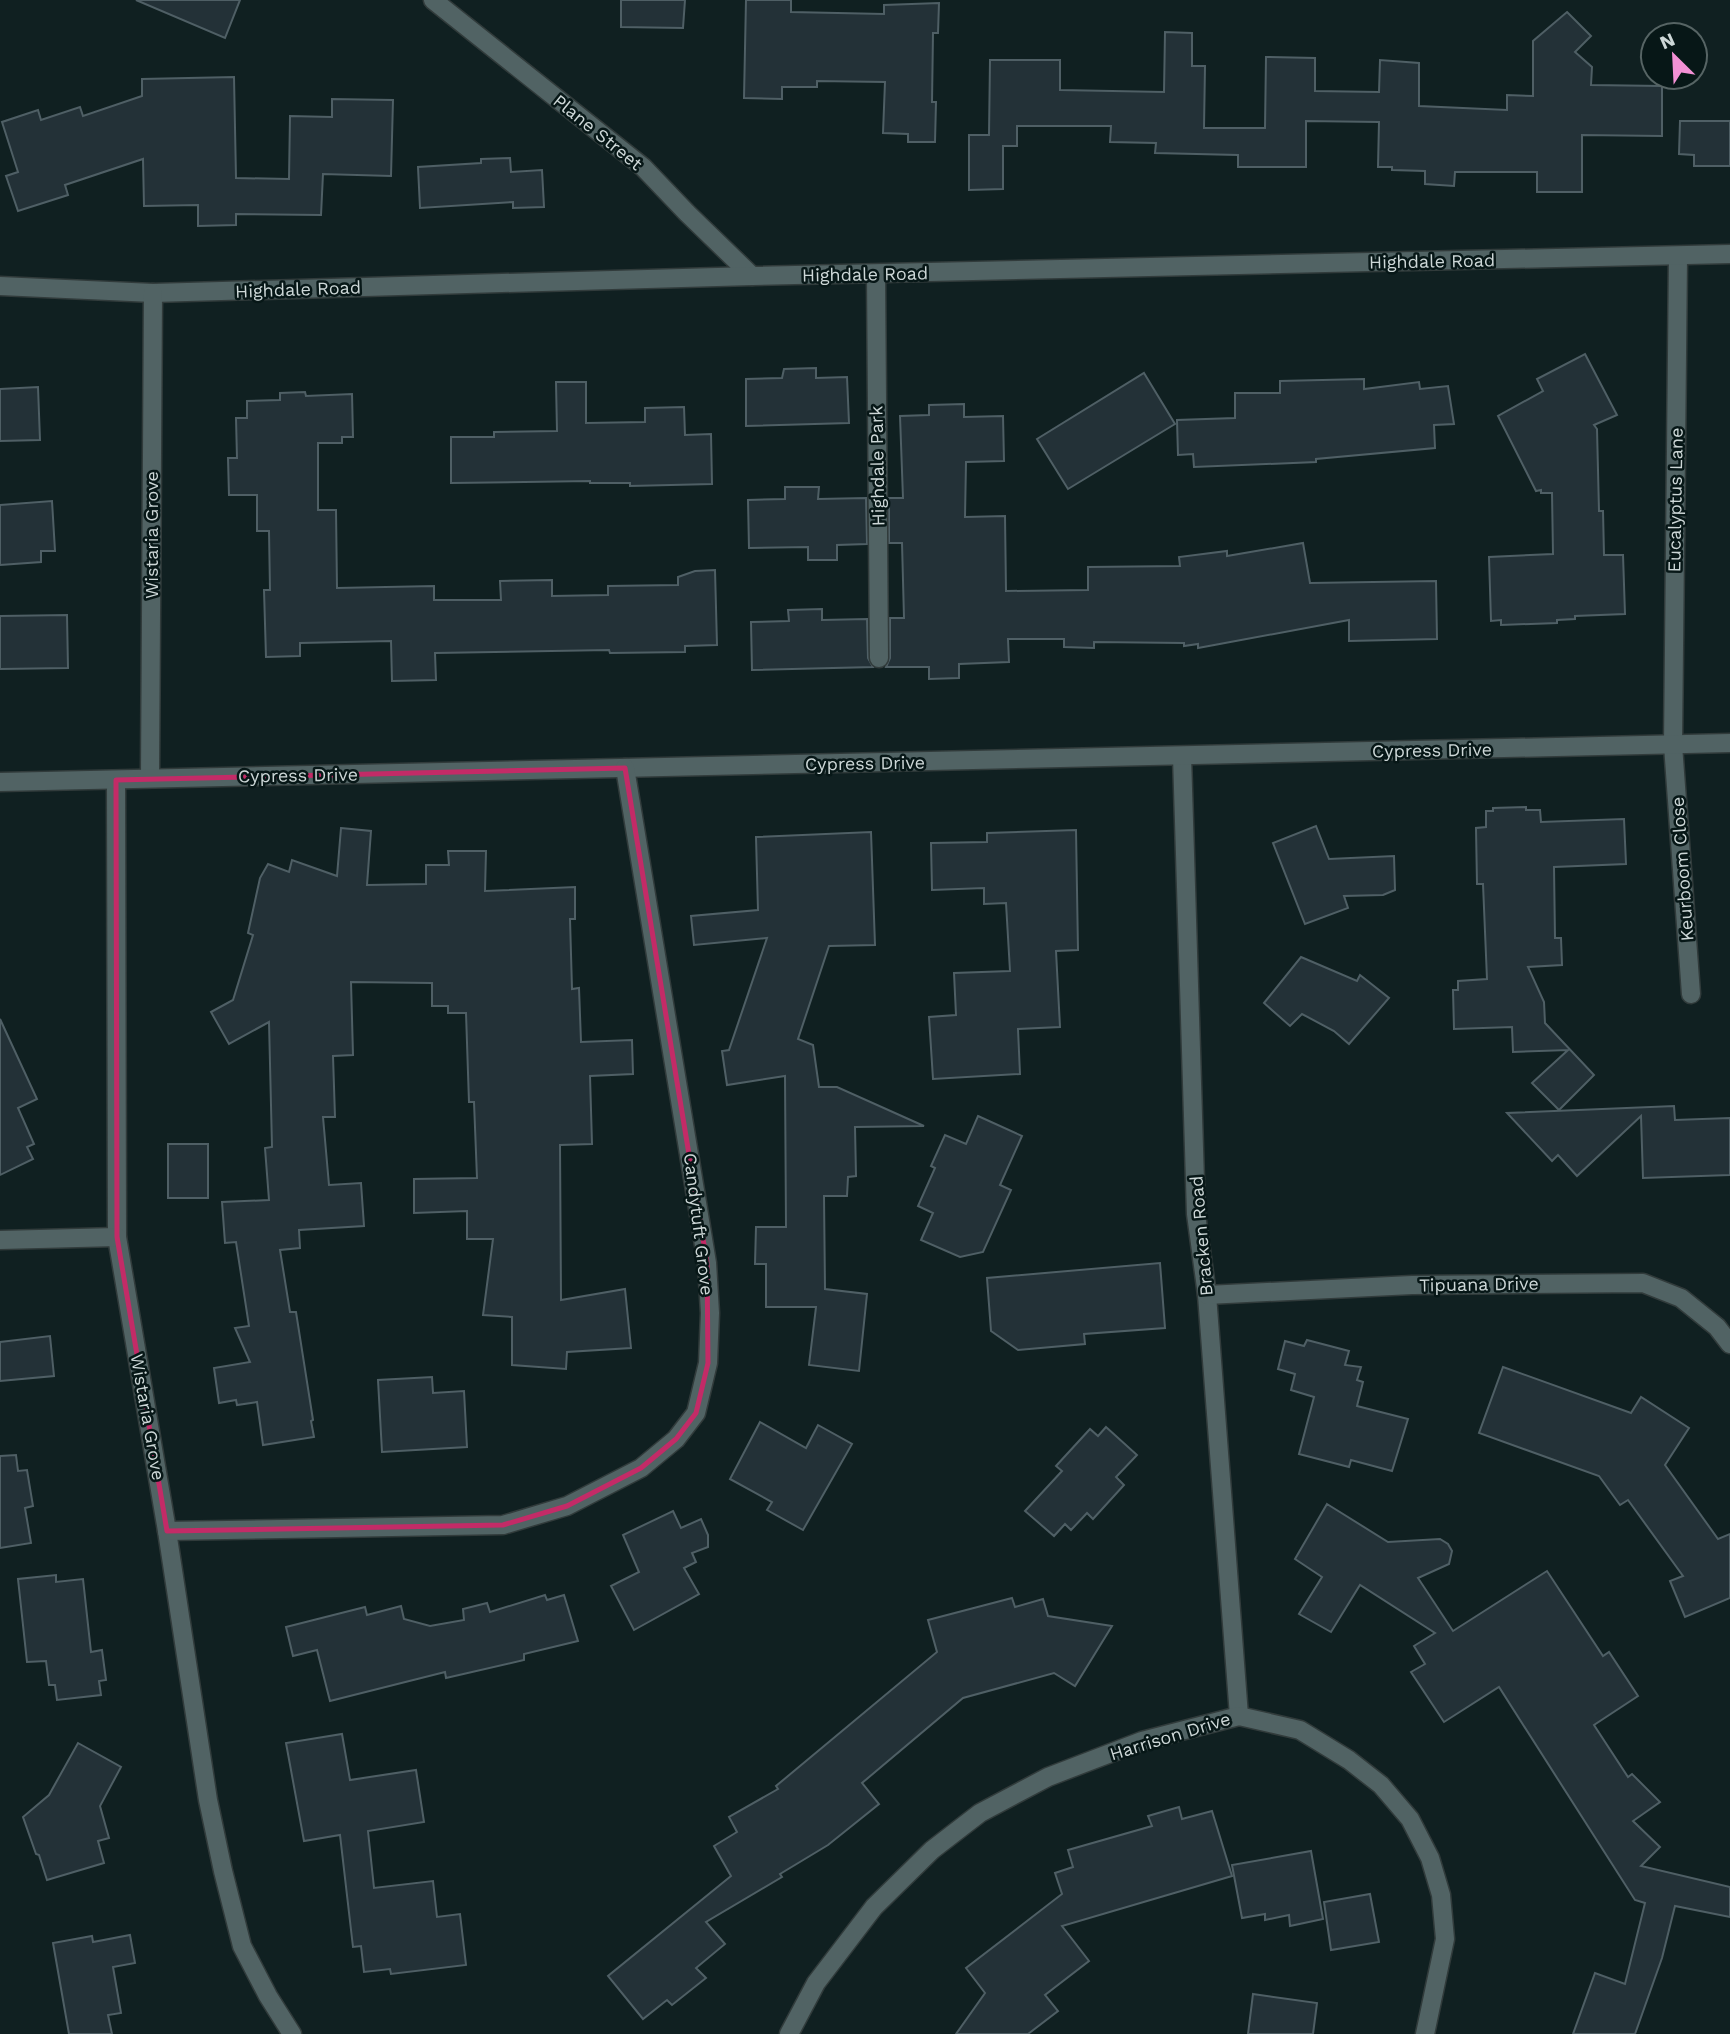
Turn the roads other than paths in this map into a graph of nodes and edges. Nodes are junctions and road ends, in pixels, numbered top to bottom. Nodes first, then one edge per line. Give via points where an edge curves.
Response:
1 (433, 0) edge
2 (1730, 254) edge
3 (1678, 256) junction
4 (876, 274) junction
5 (752, 276) junction
6 (0, 286) edge
7 (153, 293) junction
8 (879, 658) dead end
9 (1730, 743) edge
10 (1673, 745) junction
11 (1182, 756) junction
12 (625, 768) junction
13 (150, 778) junction
14 (116, 780) junction
15 (0, 782) edge
16 (1690, 994) dead end
17 (117, 1237) junction
18 (0, 1240) edge
19 (1207, 1295) junction
20 (1730, 1344) edge
21 (167, 1531) junction
22 (1239, 1716) junction
23 (292, 2034) edge
24 (789, 2034) edge
25 (1425, 2034) edge

1 - 5 street, Plane Street via 643,167
2 - 3 street, Highdale Road
3 - 4 street, Highdale Road
3 - 10 street, Eucalyptus Lane
4 - 5 street, Highdale Road
4 - 8 street, Highdale Park
5 - 7 street, Highdale Road
6 - 7 street, Highdale Road
7 - 13 street, Wistaria Grove
9 - 10 street, Cypress Drive
10 - 11 street, Cypress Drive
10 - 16 street, Keurboom Close
11 - 12 street, Cypress Drive
11 - 19 street, Bracken Road via 1196,1214
12 - 13 street, Cypress Drive
12 - 21 street, Candytuft Grove via 707,1263 708,1363 696,1413 676,1439 640,1468 567,1506 503,1525
13 - 14 street, Cypress Drive
14 - 15 street, Cypress Drive
14 - 17 street, Wistaria Grove
17 - 18 street
17 - 21 street, Wistaria Grove
19 - 20 street, Tipuana Drive via 1412,1285 1643,1283 1681,1298
19 - 22 street, Bracken Road
21 - 23 street, Wistaria Grove via 223,1871 242,1946
22 - 24 street, Harrison Drive via 1142,1741 1048,1777 980,1813 932,1850 874,1907 816,1983
22 - 25 street, Harrison Drive via 1300,1730 1381,1785 1410,1819 1430,1858 1441,1895 1445,1939

